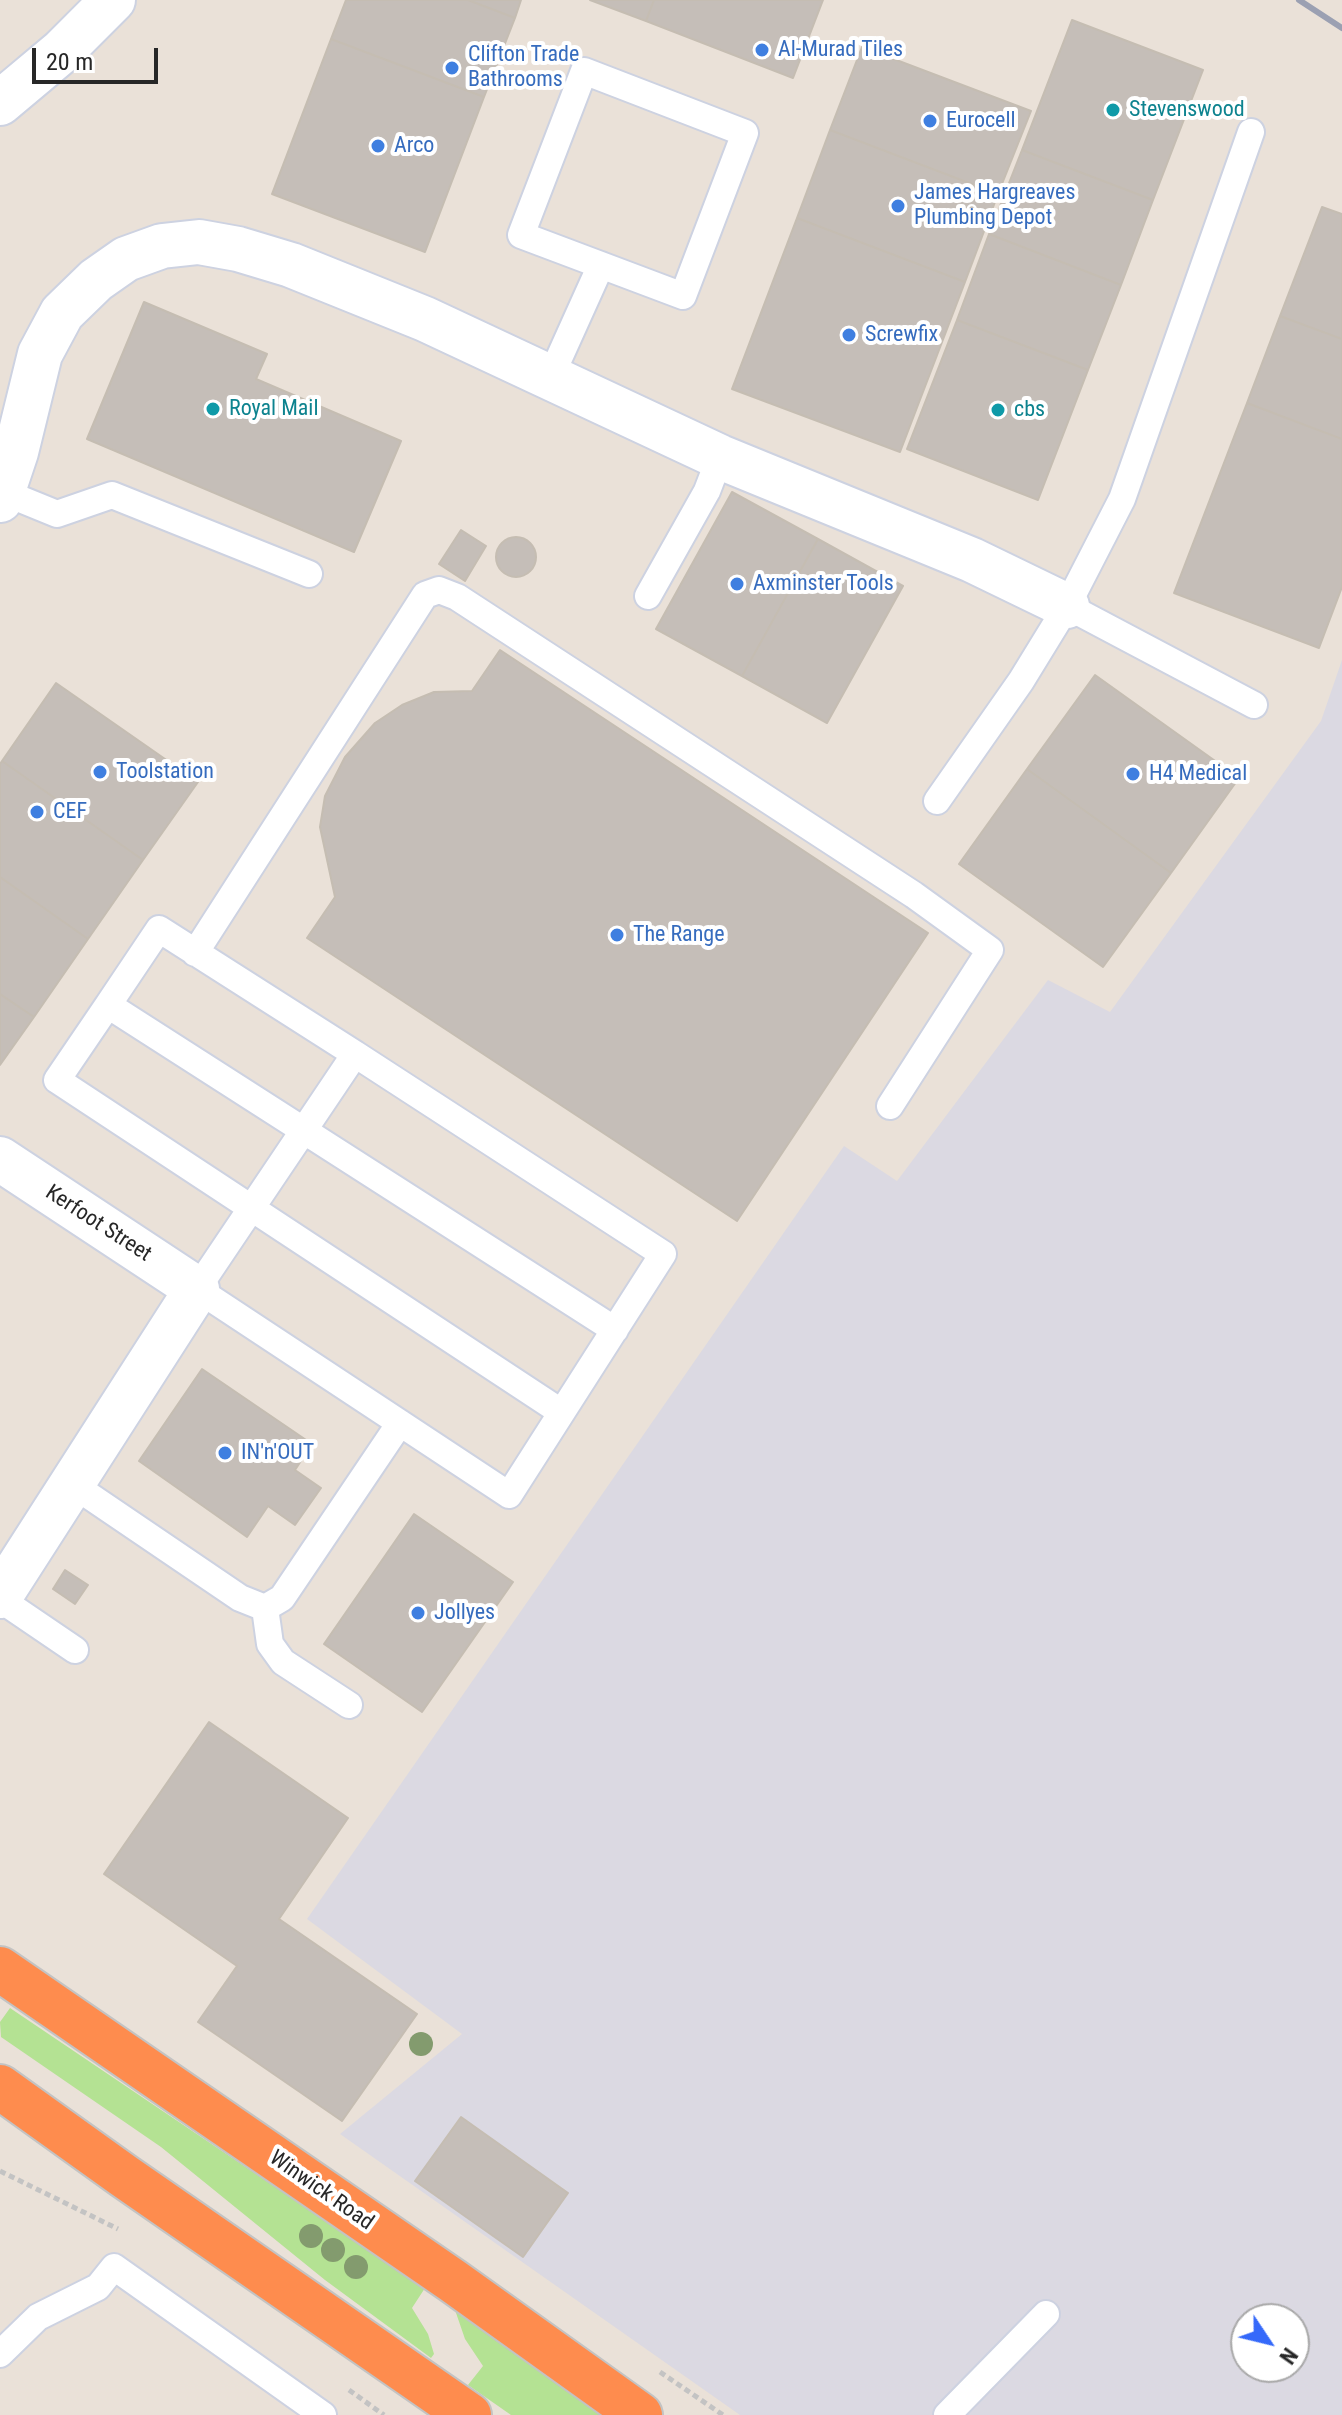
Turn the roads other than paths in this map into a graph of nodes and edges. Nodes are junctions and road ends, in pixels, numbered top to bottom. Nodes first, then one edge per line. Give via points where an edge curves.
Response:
1 (113, 0) edge
2 (0, 103) edge
3 (1251, 132) dead end
4 (601, 265) junction
5 (551, 376) junction
6 (720, 457) junction
7 (2, 496) edge
8 (309, 574) dead end
9 (648, 596) dead end
10 (1067, 606) junction
11 (1254, 705) dead end
12 (937, 801) dead end
13 (195, 953) junction
14 (108, 1005) junction
15 (355, 1054) junction
16 (890, 1106) dead end
17 (305, 1130) junction
18 (0, 1159) edge
19 (251, 1209) junction
20 (197, 1289) junction
21 (615, 1330) junction
22 (561, 1412) junction
23 (400, 1423) junction
24 (72, 1484) junction
25 (3, 1584) edge
26 (265, 1608) junction
27 (75, 1650) dead end
28 (349, 1705) dead end
29 (0, 1969) edge
30 (0, 2087) edge
31 (1046, 2314) dead end
32 (0, 2354) edge
33 (323, 2415) edge
34 (469, 2415) edge
35 (640, 2415) edge
36 (947, 2415) edge

1 - 2 street
3 - 10 lane via 1122,499
4 - 4 lane via 683,296 745,133 584,71 521,235
4 - 5 lane
5 - 6 street
5 - 7 street via 291,265 199,242 162,246 126,259 62,313 40,354
6 - 9 lane via 707,491
6 - 10 street via 972,560
7 - 8 lane via 57,514 112,495
10 - 11 lane
10 - 12 lane
13 - 14 lane via 159,929
13 - 15 lane
13 - 16 lane via 425,595 439,590 914,895 990,950
14 - 17 lane
14 - 19 lane via 57,1080
15 - 17 lane
15 - 21 lane via 663,1254
17 - 19 lane
17 - 21 lane
18 - 20 street, Kerfoot Street
19 - 20 lane
19 - 22 lane
20 - 23 lane
20 - 24 street
21 - 22 lane
22 - 23 lane via 509,1495
23 - 26 lane via 282,1598
24 - 25 street
24 - 26 lane via 240,1598
25 - 27 lane
26 - 28 lane via 270,1644 283,1662
29 - 35 highway, Winwick Road
30 - 34 highway
31 - 36 lane
32 - 33 lane via 38,2317 98,2287 114,2267

